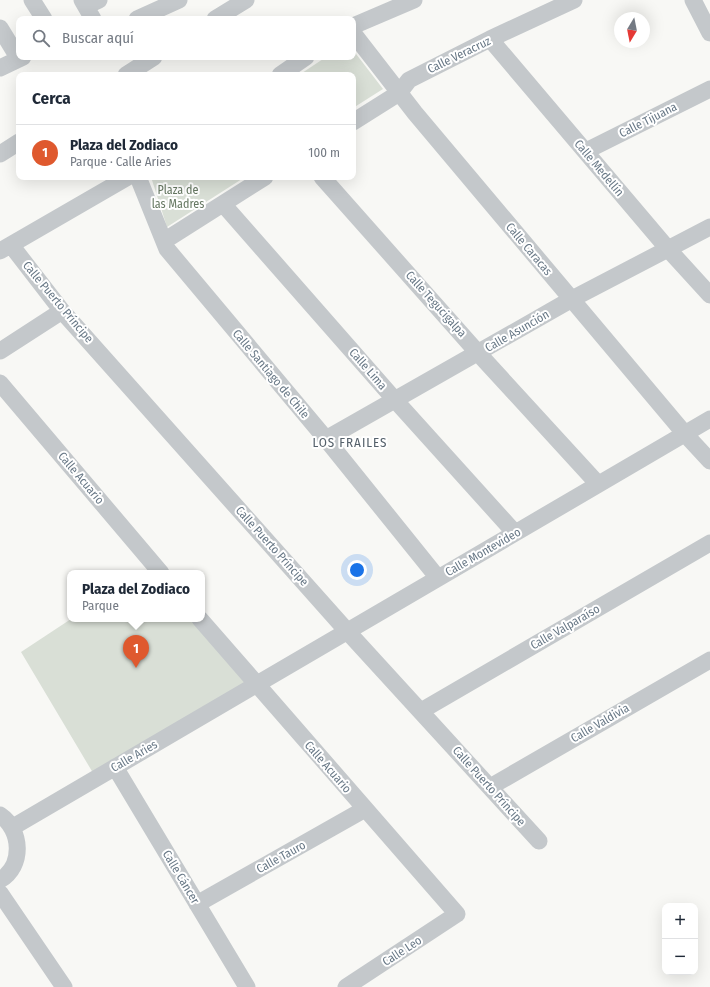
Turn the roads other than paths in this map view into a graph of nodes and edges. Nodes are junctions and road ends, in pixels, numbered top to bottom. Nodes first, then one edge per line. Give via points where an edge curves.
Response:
1 (32, 0) edge
2 (179, 0) edge
3 (414, 0) edge
4 (574, 0) edge
5 (693, 0) edge
6 (242, 1) edge
7 (42, 16) edge
8 (144, 16) edge
9 (220, 16) edge
10 (356, 25) edge
11 (0, 28) edge
12 (710, 33) edge
13 (356, 37) edge
14 (490, 39) junction
15 (16, 51) edge
16 (17, 60) edge
17 (149, 60) edge
18 (302, 60) edge
19 (0, 68) edge
20 (131, 72) edge
21 (284, 72) edge
22 (710, 89) edge
23 (400, 93) junction
24 (356, 120) edge
25 (16, 144) edge
26 (586, 152) junction
27 (0, 154) edge
28 (123, 180) edge
29 (139, 180) edge
30 (260, 180) edge
31 (325, 180) edge
32 (223, 204) junction
33 (710, 227) edge
34 (164, 241) junction
35 (5, 248) edge
36 (668, 249) junction
37 (710, 295) edge
38 (572, 299) junction
39 (62, 311) junction
40 (0, 351) edge
41 (478, 353) junction
42 (0, 383) edge
43 (395, 400) junction
44 (710, 419) edge
45 (685, 434) junction
46 (326, 439) junction
47 (710, 461) edge
48 (598, 484) junction
49 (515, 533) junction
50 (710, 543) edge
51 (158, 570) edge
52 (438, 578) junction
53 (203, 622) edge
54 (347, 631) junction
55 (710, 660) edge
56 (256, 684) junction
57 (421, 711) junction
58 (115, 767) junction
59 (490, 787) junction
60 (365, 809) junction
61 (0, 815) edge
62 (12, 827) junction
63 (539, 841) dead end
64 (0, 880) edge
65 (0, 893) edge
66 (197, 904) junction
67 (457, 914) joint
68 (64, 987) edge
69 (247, 987) edge
70 (346, 987) edge

1 - 7 street
2 - 8 street
3 - 10 street
4 - 14 street, Calle Veracruz
5 - 12 street
6 - 9 street
11 - 15 street
13 - 23 street, Calle Caracas
14 - 23 street, Calle Veracruz via 409,80
14 - 26 street, Calle Medellín
16 - 19 street
17 - 20 street
18 - 21 street
22 - 26 street, Calle Tijuana
23 - 24 street, Calle Veracruz
23 - 38 street, Calle Caracas
25 - 27 street
26 - 36 street, Calle Medellín
28 - 35 street
29 - 34 street, Calle Santiago de Chile
30 - 32 street
31 - 41 street, Calle Tegucigalpa
32 - 34 street
32 - 43 street, Calle Lima
33 - 36 street, Calle Asunción
34 - 46 street, Calle Santiago de Chile via 167,249
35 - 39 street, Calle Puerto Príncipe
36 - 37 street, Calle Medellín
36 - 38 street, Calle Asunción
38 - 41 street, Calle Asunción
38 - 45 street, Calle Caracas
39 - 40 street
39 - 54 street, Calle Puerto Príncipe
41 - 43 street, Calle Asunción
41 - 48 street, Calle Tegucigalpa
42 - 51 street, Calle Acuario
43 - 46 street, Calle Asunción
43 - 49 street, Calle Lima
44 - 45 street, Calle Montevideo
45 - 47 street, Calle Caracas
45 - 48 street, Calle Montevideo
46 - 52 street, Calle Santiago de Chile
48 - 49 street, Calle Montevideo
49 - 52 street, Calle Montevideo
50 - 57 street, Calle Valparaíso
52 - 54 street, Calle Montevideo
53 - 56 street, Calle Acuario
54 - 56 street, Calle Montevideo
54 - 57 street, Calle Puerto Príncipe
55 - 59 street, Calle Valdivia
56 - 58 street, Calle Aries
56 - 60 street, Calle Acuario
57 - 59 street, Calle Puerto Príncipe
58 - 62 street, Calle Aries
58 - 66 street, Calle Cáncer
59 - 63 street, Calle Puerto Príncipe
60 - 66 street, Calle Tauro
60 - 67 street, Calle Acuario
61 - 62 street
62 - 64 street via 17,838 16,860 11,870
65 - 68 street
66 - 69 street, Calle Cáncer
67 - 70 street, Calle Leo

